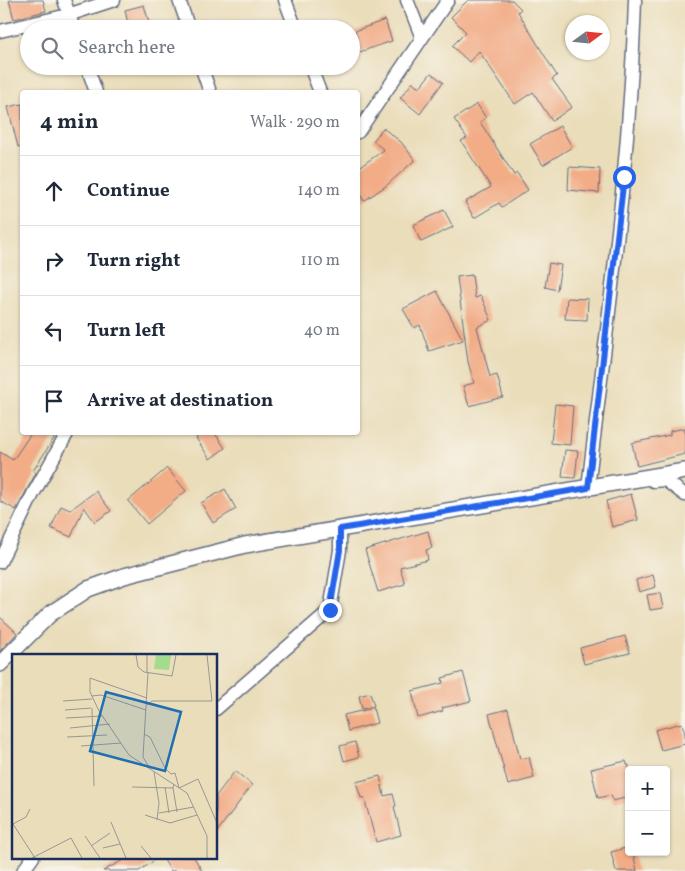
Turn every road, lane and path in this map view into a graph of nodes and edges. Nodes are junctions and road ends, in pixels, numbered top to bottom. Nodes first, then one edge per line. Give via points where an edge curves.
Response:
1 (64, 0) edge
2 (114, 0) edge
3 (179, 0) edge
4 (285, 0) edge
5 (406, 0) edge
6 (448, 0) edge
7 (635, 0) edge
8 (68, 15) junction
9 (47, 20) edge
10 (70, 20) edge
11 (186, 20) edge
12 (293, 20) edge
13 (20, 26) edge
14 (0, 31) edge
15 (422, 38) junction
16 (90, 75) edge
17 (204, 75) edge
18 (313, 75) edge
19 (95, 90) edge
20 (209, 90) edge
21 (319, 90) edge
22 (360, 129) edge
23 (66, 435) edge
24 (685, 471) edge
25 (588, 488) junction
26 (685, 495) edge
27 (340, 529) junction
28 (0, 562) edge
29 (0, 664) edge
30 (218, 707) edge
31 (32, 858) edge
32 (23, 871) edge

1 - 8 street
2 - 8 street
3 - 11 street
4 - 12 street
5 - 15 street
6 - 15 street
7 - 25 street via 624,177
8 - 9 street
8 - 10 street
13 - 14 street
15 - 22 street
16 - 19 street
17 - 20 street
18 - 21 street
23 - 28 street
24 - 25 street
25 - 26 street via 665,480
25 - 27 street
27 - 29 street via 245,545 124,576 88,589 50,614
27 - 30 street via 340,550 330,610
31 - 32 street

